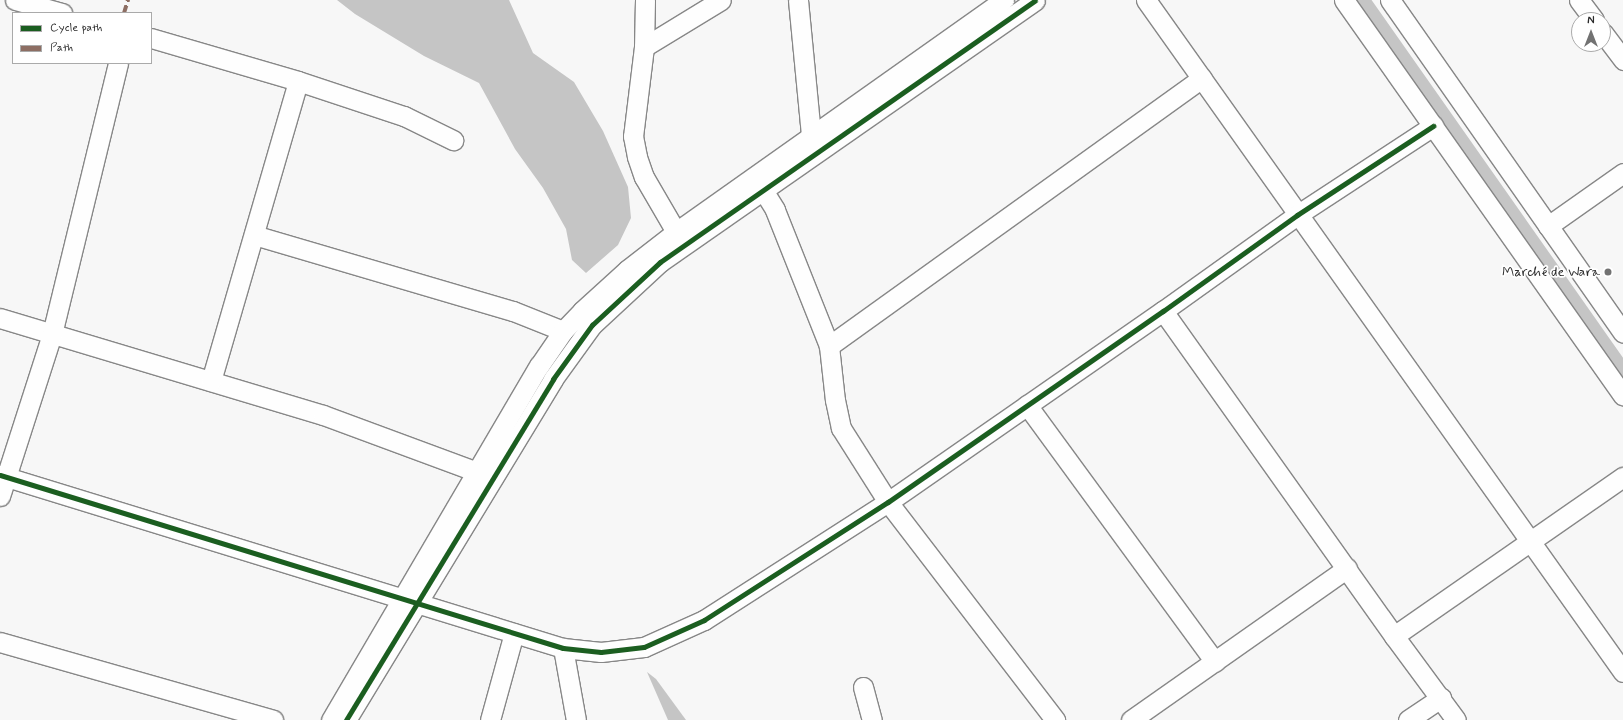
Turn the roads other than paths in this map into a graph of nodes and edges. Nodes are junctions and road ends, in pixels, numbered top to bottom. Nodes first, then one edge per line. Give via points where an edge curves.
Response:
1 (15, 0) edge
2 (645, 0) edge
3 (721, 0) edge
4 (798, 0) edge
5 (1004, 0) edge
6 (1035, 0) edge
7 (1146, 0) edge
8 (1344, 0) edge
9 (1390, 0) edge
10 (1579, 0) edge
11 (55, 8) edge
12 (1588, 12) edge
13 (152, 38) edge
14 (1611, 44) edge
15 (644, 47) junction
16 (1623, 60) edge
17 (118, 64) edge
18 (1202, 78) junction
19 (298, 81) junction
20 (1433, 126) junction
21 (453, 140) dead end
22 (812, 145) junction
23 (1623, 173) edge
24 (759, 183) junction
25 (1297, 214) junction
26 (1548, 226) junction
27 (676, 232) junction
28 (254, 235) junction
29 (656, 256) junction
30 (1163, 312) junction
31 (0, 318) edge
32 (587, 318) junction
33 (563, 331) junction
34 (1623, 333) edge
35 (52, 334) junction
36 (829, 346) junction
37 (211, 381) junction
38 (1623, 396) edge
39 (1027, 405) junction
40 (477, 472) junction
41 (3, 476) edge
42 (1623, 477) edge
43 (0, 496) edge
44 (888, 502) junction
45 (1532, 541) junction
46 (1346, 568) junction
47 (410, 601) junction
48 (514, 633) junction
49 (1394, 636) junction
50 (0, 642) edge
51 (562, 648) junction
52 (1215, 662) junction
53 (1623, 672) edge
54 (863, 687) dead end
55 (1441, 698) junction
56 (273, 720) edge
57 (331, 720) edge
58 (346, 720) edge
59 (490, 720) edge
60 (576, 720) edge
61 (872, 720) edge
62 (1055, 720) edge
63 (1131, 720) edge
64 (1408, 720) edge
65 (1456, 720) edge

1 - 11 street
2 - 15 street
3 - 15 street
4 - 22 street
5 - 22 street
6 - 22 street
7 - 18 street
8 - 20 street
9 - 26 street
10 - 12 street
13 - 19 street
14 - 16 street
15 - 27 street via 633,136 644,177
17 - 35 street
18 - 25 street
18 - 36 street
19 - 21 street via 404,116
19 - 28 street
20 - 25 street
20 - 38 street
22 - 24 street
23 - 26 street
24 - 27 street
24 - 29 street
24 - 36 street via 797,263
25 - 30 street
25 - 45 street
26 - 34 street
27 - 29 street
28 - 33 street via 513,311
28 - 37 street
29 - 32 street
30 - 39 street
30 - 46 street
31 - 35 street
32 - 33 street
32 - 47 street via 552,379
33 - 40 street via 539,366
35 - 37 street
35 - 41 street
36 - 44 street via 841,428
37 - 40 street via 324,415
39 - 44 street
39 - 52 street
40 - 47 street
41 - 43 street
41 - 47 street
42 - 45 street
44 - 51 street via 704,620 670,636 644,647 601,652
44 - 62 street
45 - 49 street
45 - 53 street
46 - 49 street
46 - 52 street
47 - 48 street
47 - 57 street
47 - 58 street
48 - 51 street
48 - 59 street
49 - 55 street
50 - 56 street
51 - 60 street
52 - 63 street
54 - 61 street
55 - 64 street
55 - 65 street

